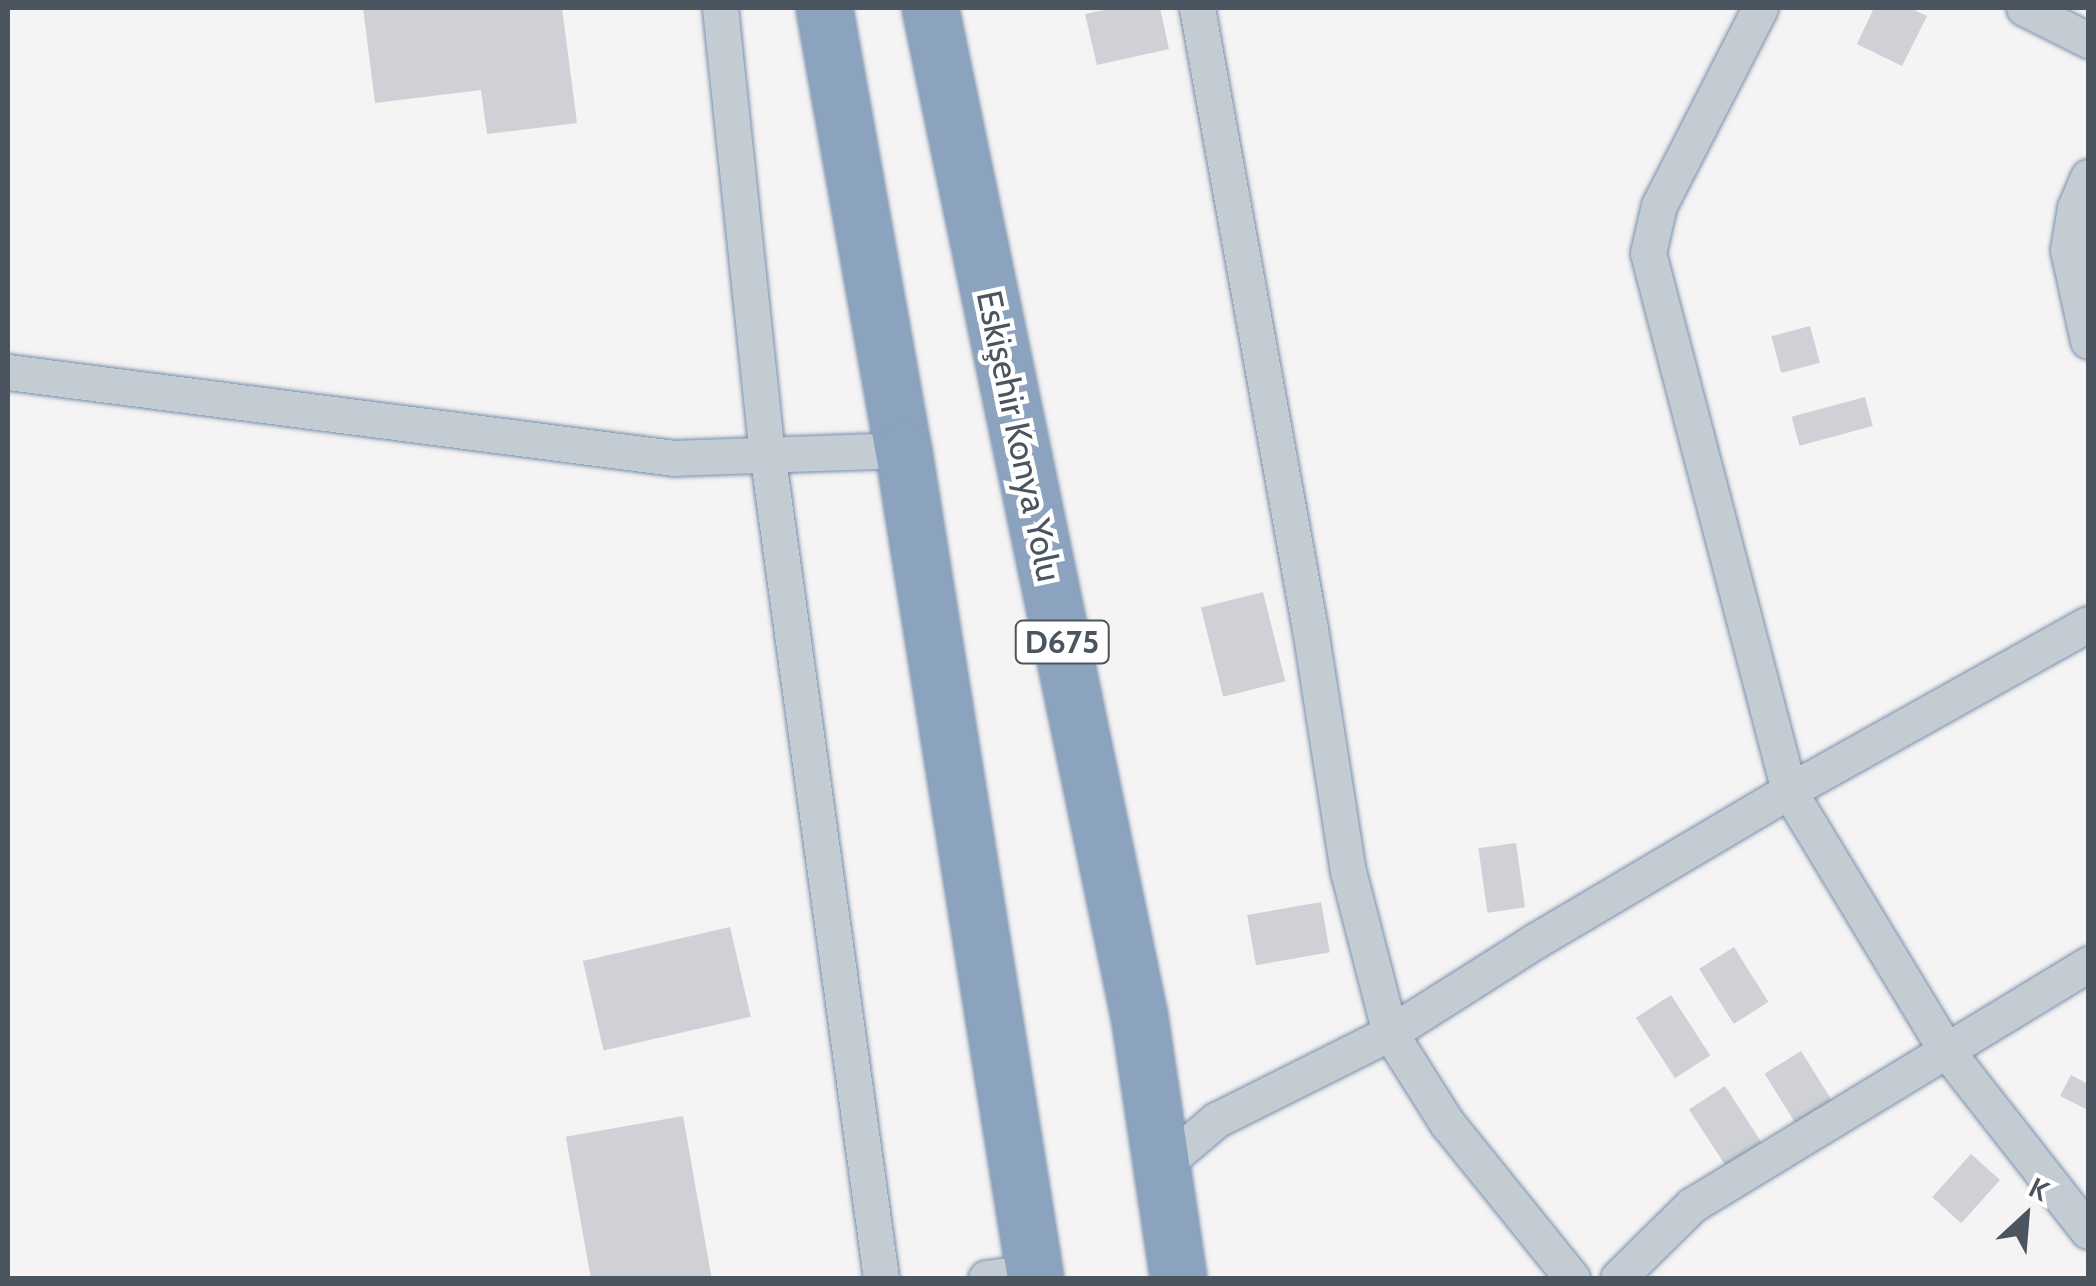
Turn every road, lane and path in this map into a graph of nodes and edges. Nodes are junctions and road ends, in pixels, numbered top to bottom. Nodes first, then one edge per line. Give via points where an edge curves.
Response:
1 (720, 8) edge
2 (824, 8) edge
3 (930, 8) edge
4 (1197, 8) edge
5 (1760, 8) edge
6 (2024, 8) edge
7 (2088, 40) edge
8 (2088, 177) edge
9 (2088, 342) edge
10 (8, 372) edge
11 (903, 450) junction
12 (767, 452) junction
13 (2088, 624) edge
14 (1789, 792) junction
15 (2088, 964) edge
16 (1390, 1033) junction
17 (1946, 1050) junction
18 (1164, 1164) junction
19 (2088, 1231) edge
20 (1018, 1276) edge
21 (881, 1278) edge
22 (1178, 1278) edge
23 (1572, 1278) edge
24 (1618, 1278) edge

1 - 12 street
2 - 11 highway
3 - 18 highway, Eskişehir Konya Yolu / D675
4 - 16 street via 1348,871
5 - 14 street via 1659,205 1648,253
6 - 7 street
8 - 9 street via 2074,208 2068,250
10 - 12 street via 674,458
11 - 12 street
11 - 20 highway
12 - 21 street
13 - 14 street
14 - 16 street
14 - 17 street
15 - 17 street
16 - 18 street via 1216,1120
16 - 23 street via 1446,1123
17 - 19 street
17 - 24 street via 1692,1205
18 - 22 highway, Eskişehir Konya Yolu / D675

